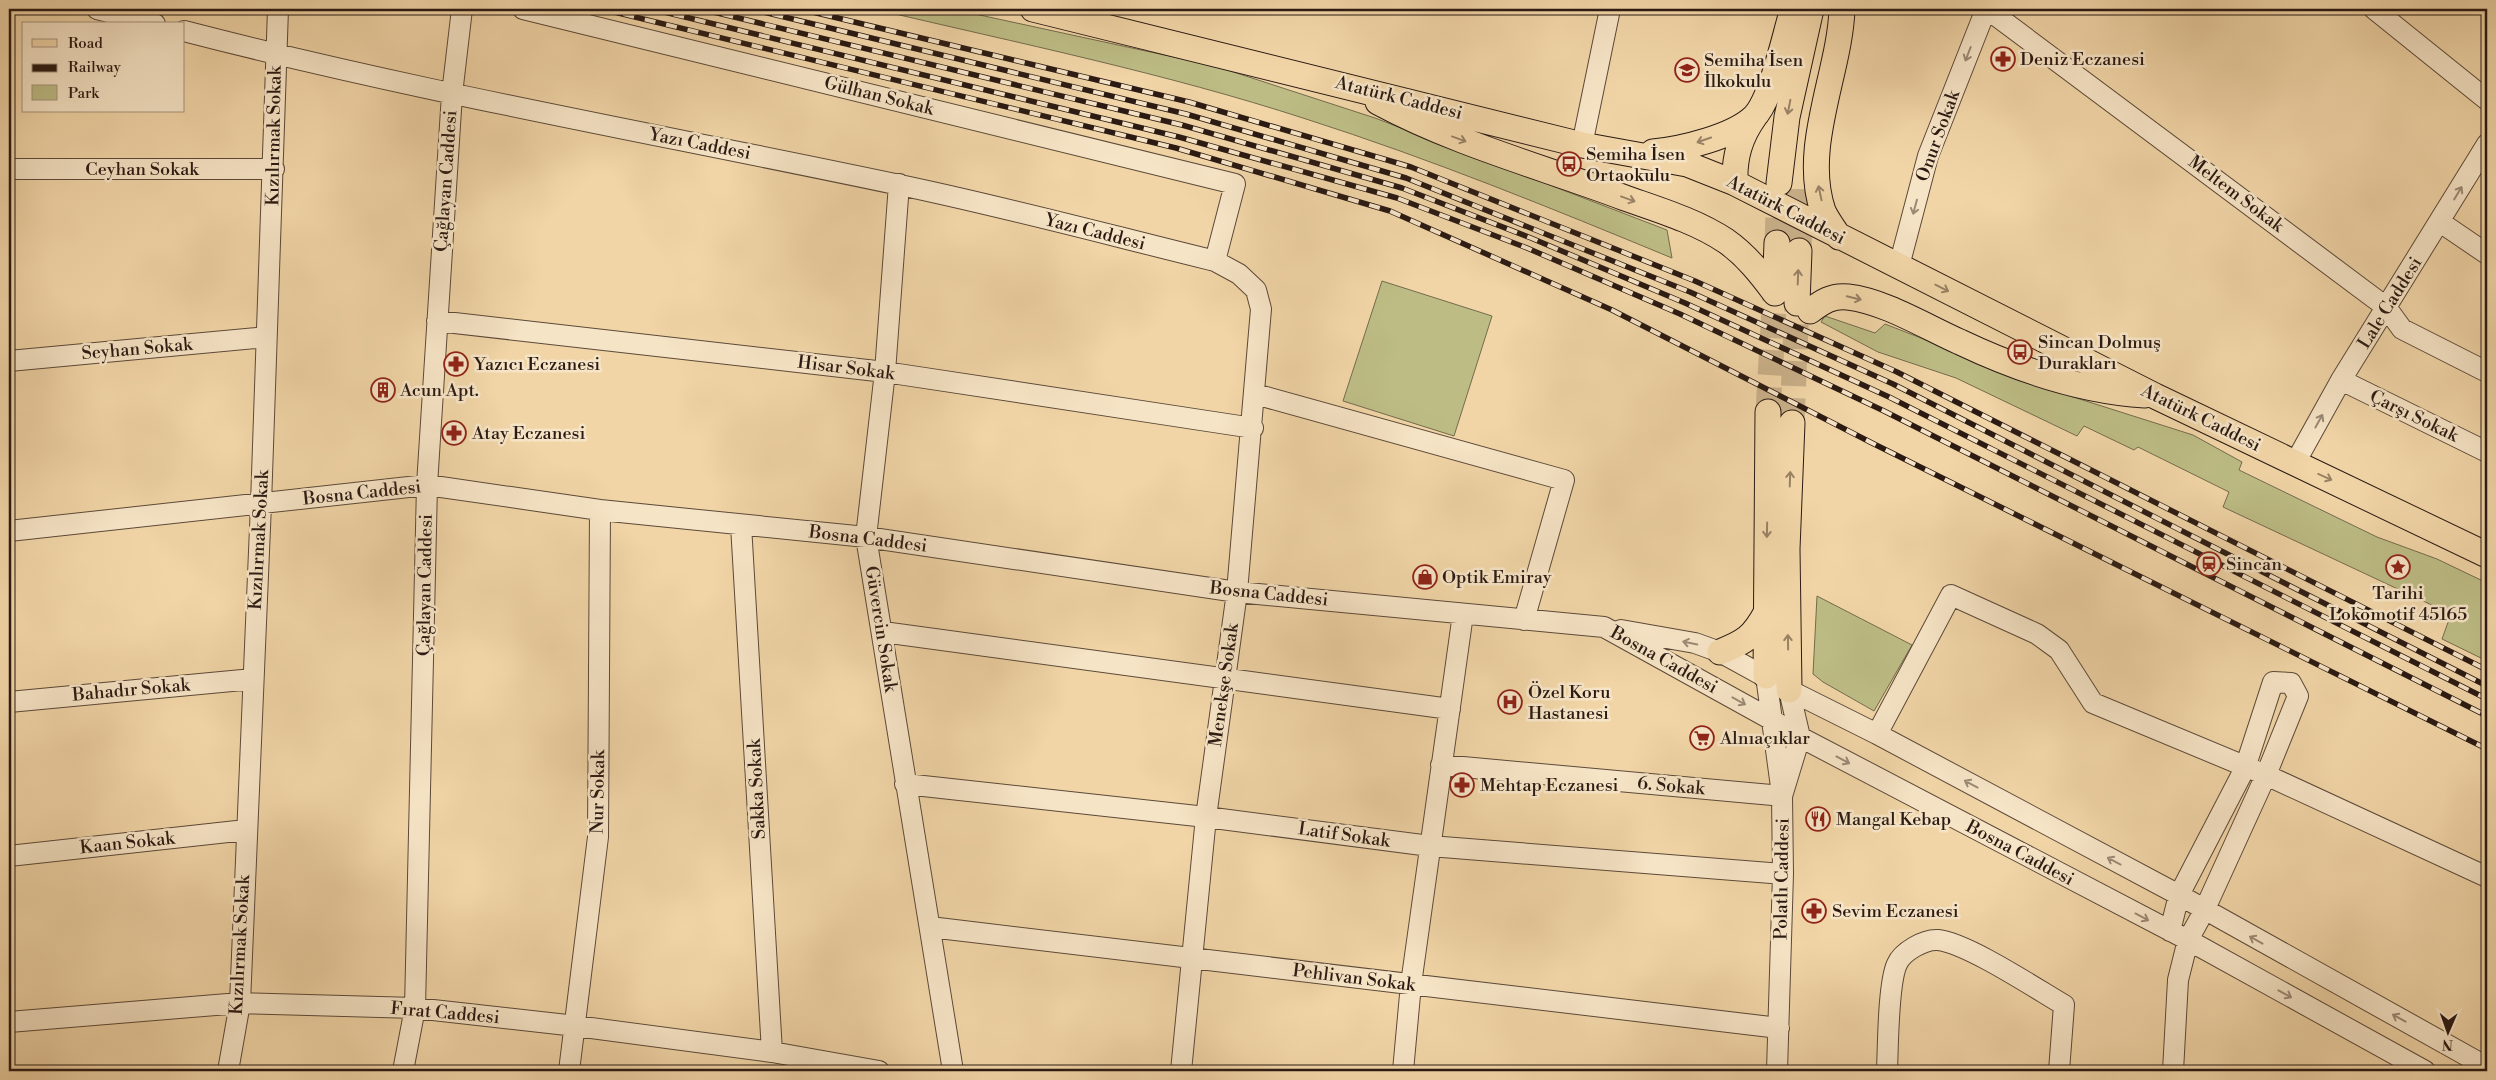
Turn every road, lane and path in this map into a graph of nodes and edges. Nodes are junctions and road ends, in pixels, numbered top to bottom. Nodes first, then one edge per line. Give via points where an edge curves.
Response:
1 (97, 9) edge
2 (278, 9) edge
3 (462, 9) edge
4 (523, 9) edge
5 (1033, 9) edge
6 (1610, 9) edge
7 (1793, 9) edge
8 (1812, 9) edge
9 (1830, 9) edge
10 (1842, 9) edge
11 (1987, 9) edge
12 (2374, 9) edge
13 (1092, 15) edge
14 (147, 22) edge
15 (185, 31) edge
16 (276, 55) junction
17 (1345, 84) junction
18 (452, 94) junction
19 (2487, 100) edge
20 (1755, 116) junction
21 (2487, 144) edge
22 (1582, 145) junction
23 (1635, 153) junction
24 (9, 169) edge
25 (274, 169) junction
26 (1735, 183) junction
27 (899, 184) junction
28 (2440, 222) junction
29 (1839, 237) junction
30 (1788, 247) tunnel mouth
31 (2487, 254) edge
32 (1215, 261) junction
33 (1899, 266) junction
34 (1794, 302) junction
35 (2386, 307) junction
36 (438, 321) junction
37 (266, 337) junction
38 (9, 361) edge
39 (886, 372) junction
40 (2487, 372) edge
41 (2341, 380) junction
42 (1256, 394) junction
43 (2155, 396) junction
44 (1768, 412) tunnel mouth
45 (1792, 423) tunnel mouth
46 (1253, 428) junction
47 (2487, 452) edge
48 (2295, 464) junction
49 (427, 485) junction
50 (262, 504) junction
51 (600, 510) junction
52 (741, 525) junction
53 (9, 532) edge
54 (866, 537) junction
55 (2487, 555) edge
56 (1237, 592) junction
57 (1766, 613) junction
58 (1463, 614) junction
59 (1524, 620) junction
60 (1604, 627) junction
61 (883, 632) junction
62 (1720, 652) junction
63 (1766, 676) junction
64 (252, 679) junction
65 (1224, 680) junction
66 (1789, 690) junction
67 (9, 702) edge
68 (1450, 709) junction
69 (1774, 720) junction
70 (1877, 734) junction
71 (1800, 737) junction
72 (1441, 765) junction
73 (2245, 768) junction
74 (2266, 775) junction
75 (905, 784) junction
76 (1782, 796) junction
77 (1206, 817) junction
78 (246, 830) junction
79 (1430, 846) junction
80 (9, 856) edge
81 (1784, 874) junction
82 (2487, 878) edge
83 (2179, 896) junction
84 (2204, 911) junction
85 (930, 927) junction
86 (2179, 936) junction
87 (1190, 958) junction
88 (1411, 984) junction
89 (240, 1003) junction
90 (415, 1008) junction
91 (9, 1022) edge
92 (576, 1026) junction
93 (1779, 1028) junction
94 (772, 1052) junction
95 (2487, 1067) edge
96 (228, 1071) edge
97 (403, 1071) edge
98 (569, 1071) edge
99 (879, 1071) edge
100 (953, 1071) edge
101 (1180, 1071) edge
102 (1403, 1071) edge
103 (1777, 1071) edge
104 (1887, 1071) edge
105 (2059, 1071) edge
106 (2173, 1071) edge
107 (2425, 1071) edge

1 - 14 street
2 - 16 street, Kızılırmak Sokak
3 - 18 street, Çağlayan Caddesi
4 - 32 street, Gülhan Sokak via 1235,184
5 - 13 main road, Atatürk Caddesi
6 - 22 street
7 - 20 main road via 1779,61
8 -> 9 main road via 1787,116 1790,186 1805,140 1817,60
29 -> 10 main road via 1824,211 1818,174 1818,136
11 -> 33 street, Onur Sokak via 1928,156
11 - 35 street, Meltem Sokak
12 - 19 street
13 - 17 main road, Atatürk Caddesi
15 - 16 street, Yazı Caddesi
16 - 18 street, Yazı Caddesi
16 - 25 street, Kızılırmak Sokak
17 - 22 main road, Atatürk Caddesi
17 -> 34 main road via 1413,121 1687,221 1726,241
18 - 27 street, Yazı Caddesi
18 - 36 street, Çağlayan Caddesi
20 -> 23 main road via 1727,132 1681,147
20 - 26 main road via 1740,141
28 -> 21 street, Lale Caddesi
22 - 23 main road, Atatürk Caddesi
23 - 26 main road, Atatürk Caddesi via 1687,164
24 - 25 street, Ceyhan Sokak
25 - 37 street, Kızılırmak Sokak
26 - 29 main road, Atatürk Caddesi
27 - 32 street, Yazı Caddesi
27 - 39 street, Güvercin Sokak
28 - 31 street
28 - 35 street, Lale Caddesi
29 - 33 main road, Atatürk Caddesi
30 - 34 main road
32 - 42 street, Menekşe Sokak via 1239,274 1256,290 1261,309
33 -> 43 main road, Atatürk Caddesi
34 -> 43 main road via 1846,296 1866,301 2058,382 2111,393
35 - 40 street, Meltem Sokak via 2402,329
35 - 41 street, Lale Caddesi
36 - 39 street, Hisar Sokak
36 - 49 street, Çağlayan Caddesi
37 - 38 street, Seyhan Sokak
37 - 50 street, Kızılırmak Sokak
39 - 46 street, Hisar Sokak
39 - 54 street, Güvercin Sokak
41 - 47 street, Çarşı Sokak
48 -> 41 street, Lale Caddesi
42 - 46 street, Menekşe Sokak
42 - 59 street via 1564,480
43 - 48 main road, Atatürk Caddesi
44 -> 57 main road
66 -> 45 main road via 1787,549
46 - 56 street, Menekşe Sokak
48 -> 55 main road, Atatürk Caddesi
49 - 50 street, Bosna Caddesi
49 - 51 street, Bosna Caddesi
49 - 90 street, Çağlayan Caddesi
50 - 53 street, Bosna Caddesi
50 - 64 street, Kızılırmak Sokak
51 - 52 street, Bosna Caddesi
51 - 92 street, Nur Sokak via 598,837
52 - 54 street, Bosna Caddesi
52 - 94 street, Sakka Sokak
54 - 56 street, Bosna Caddesi
54 - 61 street, Güvercin Sokak
56 - 58 street, Bosna Caddesi
56 - 65 street, Menekşe Sokak
57 - 62 main road via 1755,633 1742,643
57 - 63 main road
58 - 59 street, Bosna Caddesi
58 - 68 street
59 - 60 street, Bosna Caddesi
62 -> 60 street via 1695,643
60 -> 69 street, Bosna Caddesi
61 - 65 street
61 - 75 street, Güvercin Sokak
62 - 63 street
63 - 66 street
63 - 69 street
64 - 67 street, Bahadır Sokak
64 - 78 street, Kızılırmak Sokak
65 - 68 street
65 - 77 street, Menekşe Sokak
66 - 70 street
66 - 71 street
68 - 72 street
69 - 71 street, Bosna Caddesi
69 - 76 street
70 - 73 street via 1951,595 2037,634 2059,650 2093,703
83 -> 70 street
71 - 76 street, Polatlı Caddesi
71 -> 86 street, Bosna Caddesi
72 - 76 street, 6. Sokak
72 - 79 street
73 - 74 street
73 - 74 street via 2273,682 2291,683 2298,696
73 - 83 street
74 - 82 street
74 - 84 street
75 - 77 street, Latif Sokak
75 - 85 street, Güvercin Sokak
76 - 81 street, Polatlı Caddesi
77 - 79 street, Latif Sokak
77 - 87 street, Menekşe Sokak
78 - 80 street, Kaan Sokak
78 - 89 street, Kızılırmak Sokak
79 - 81 street, Latif Sokak
79 - 88 street
81 - 93 street, Polatlı Caddesi
83 - 84 street
83 - 86 street
84 - 86 street
95 -> 84 street
85 - 87 street, Pehlivan Sokak
85 - 100 street, Güvercin Sokak
86 - 106 street
86 -> 107 street, Bosna Caddesi
87 - 88 street, Pehlivan Sokak
87 - 101 street, Menekşe Sokak
88 - 93 street, Pehlivan Sokak
88 - 102 street
89 - 90 street, Fırat Caddesi
89 - 91 street, Fırat Caddesi
89 - 96 street, Kızılırmak Sokak
90 - 92 street, Fırat Caddesi
90 - 97 street, Çağlayan Caddesi
92 - 94 street, Fırat Caddesi
92 - 98 street, Nur Sokak
93 - 103 street, Polatlı Caddesi
94 - 99 street, Fırat Caddesi
104 - 105 street via 1897,964 1912,948 1937,940 1963,948 2064,1005

